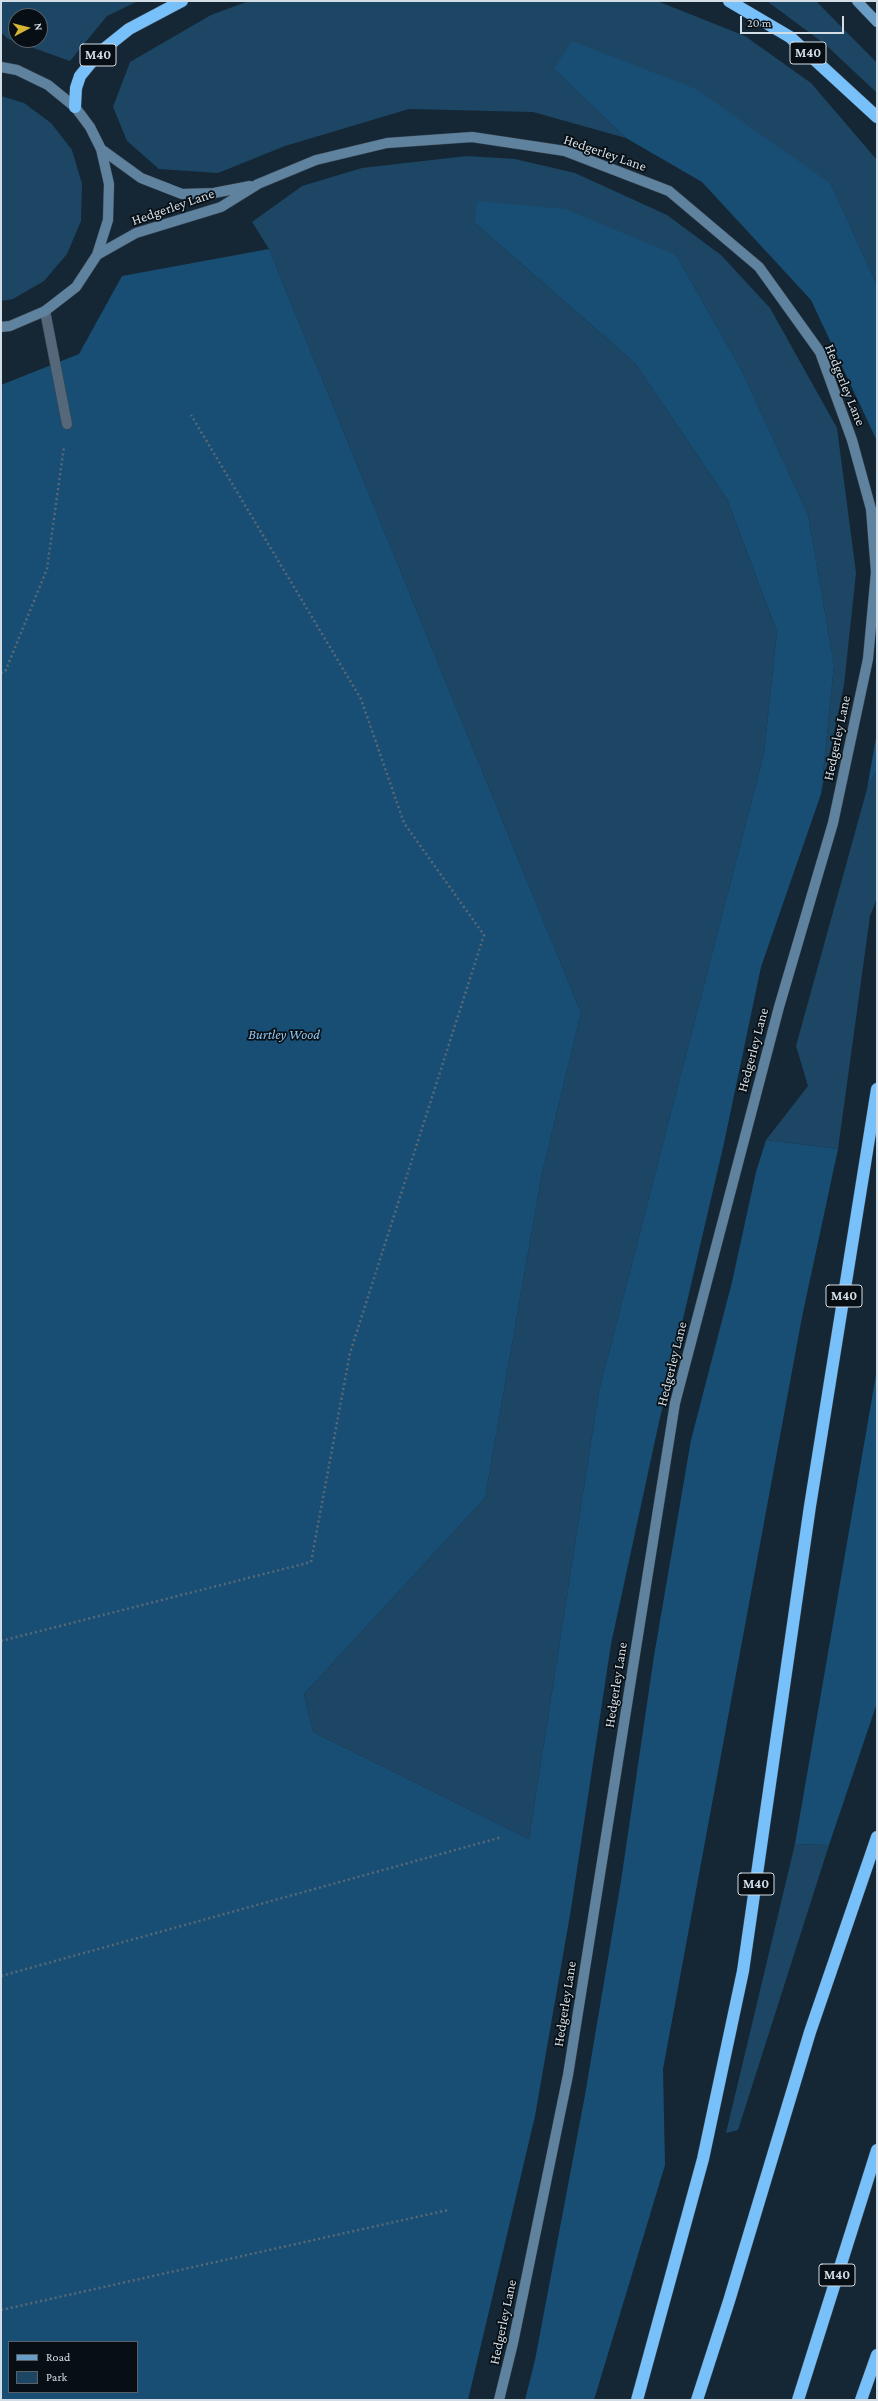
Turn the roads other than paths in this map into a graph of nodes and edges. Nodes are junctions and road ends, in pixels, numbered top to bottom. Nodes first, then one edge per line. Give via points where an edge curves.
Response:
1 (182, 1) edge
2 (729, 1) edge
3 (856, 1) edge
4 (877, 22) edge
5 (1, 67) edge
6 (74, 107) junction
7 (877, 117) edge
8 (101, 149) junction
9 (258, 184) junction
10 (97, 255) junction
11 (45, 311) junction
12 (1, 327) edge
13 (67, 424) road end
14 (877, 1089) edge
15 (876, 1100) edge
16 (877, 1837) edge
17 (877, 2150) edge
18 (877, 2355) edge
19 (499, 2400) edge
20 (638, 2400) edge
21 (697, 2400) edge
22 (798, 2400) edge
23 (861, 2400) edge

1 - 6 highway, M40 via 129,29 99,53 80,76
2 - 7 highway, M40 via 790,37
3 - 4 main road
5 - 6 street via 17,70 48,85
6 - 8 street via 90,127
8 - 9 street, Hedgerley Lane via 140,178 182,194 214,193
8 - 10 street via 109,184 108,220
9 - 10 street, Hedgerley Lane via 221,207 136,233
9 - 19 street, Hedgerley Lane via 316,160 387,143 472,137 565,151 669,191 759,267 820,352 852,440 871,509 876,572 868,659 833,822 779,1007 675,1403 568,2075
10 - 11 street via 76,287
11 - 12 street via 10,326
11 - 13 lane
14 - 15 highway, M40
15 - 20 highway, M40 via 810,1506 743,1971 702,2159
16 - 21 highway via 810,2032
17 - 22 highway, M40
18 - 23 highway

